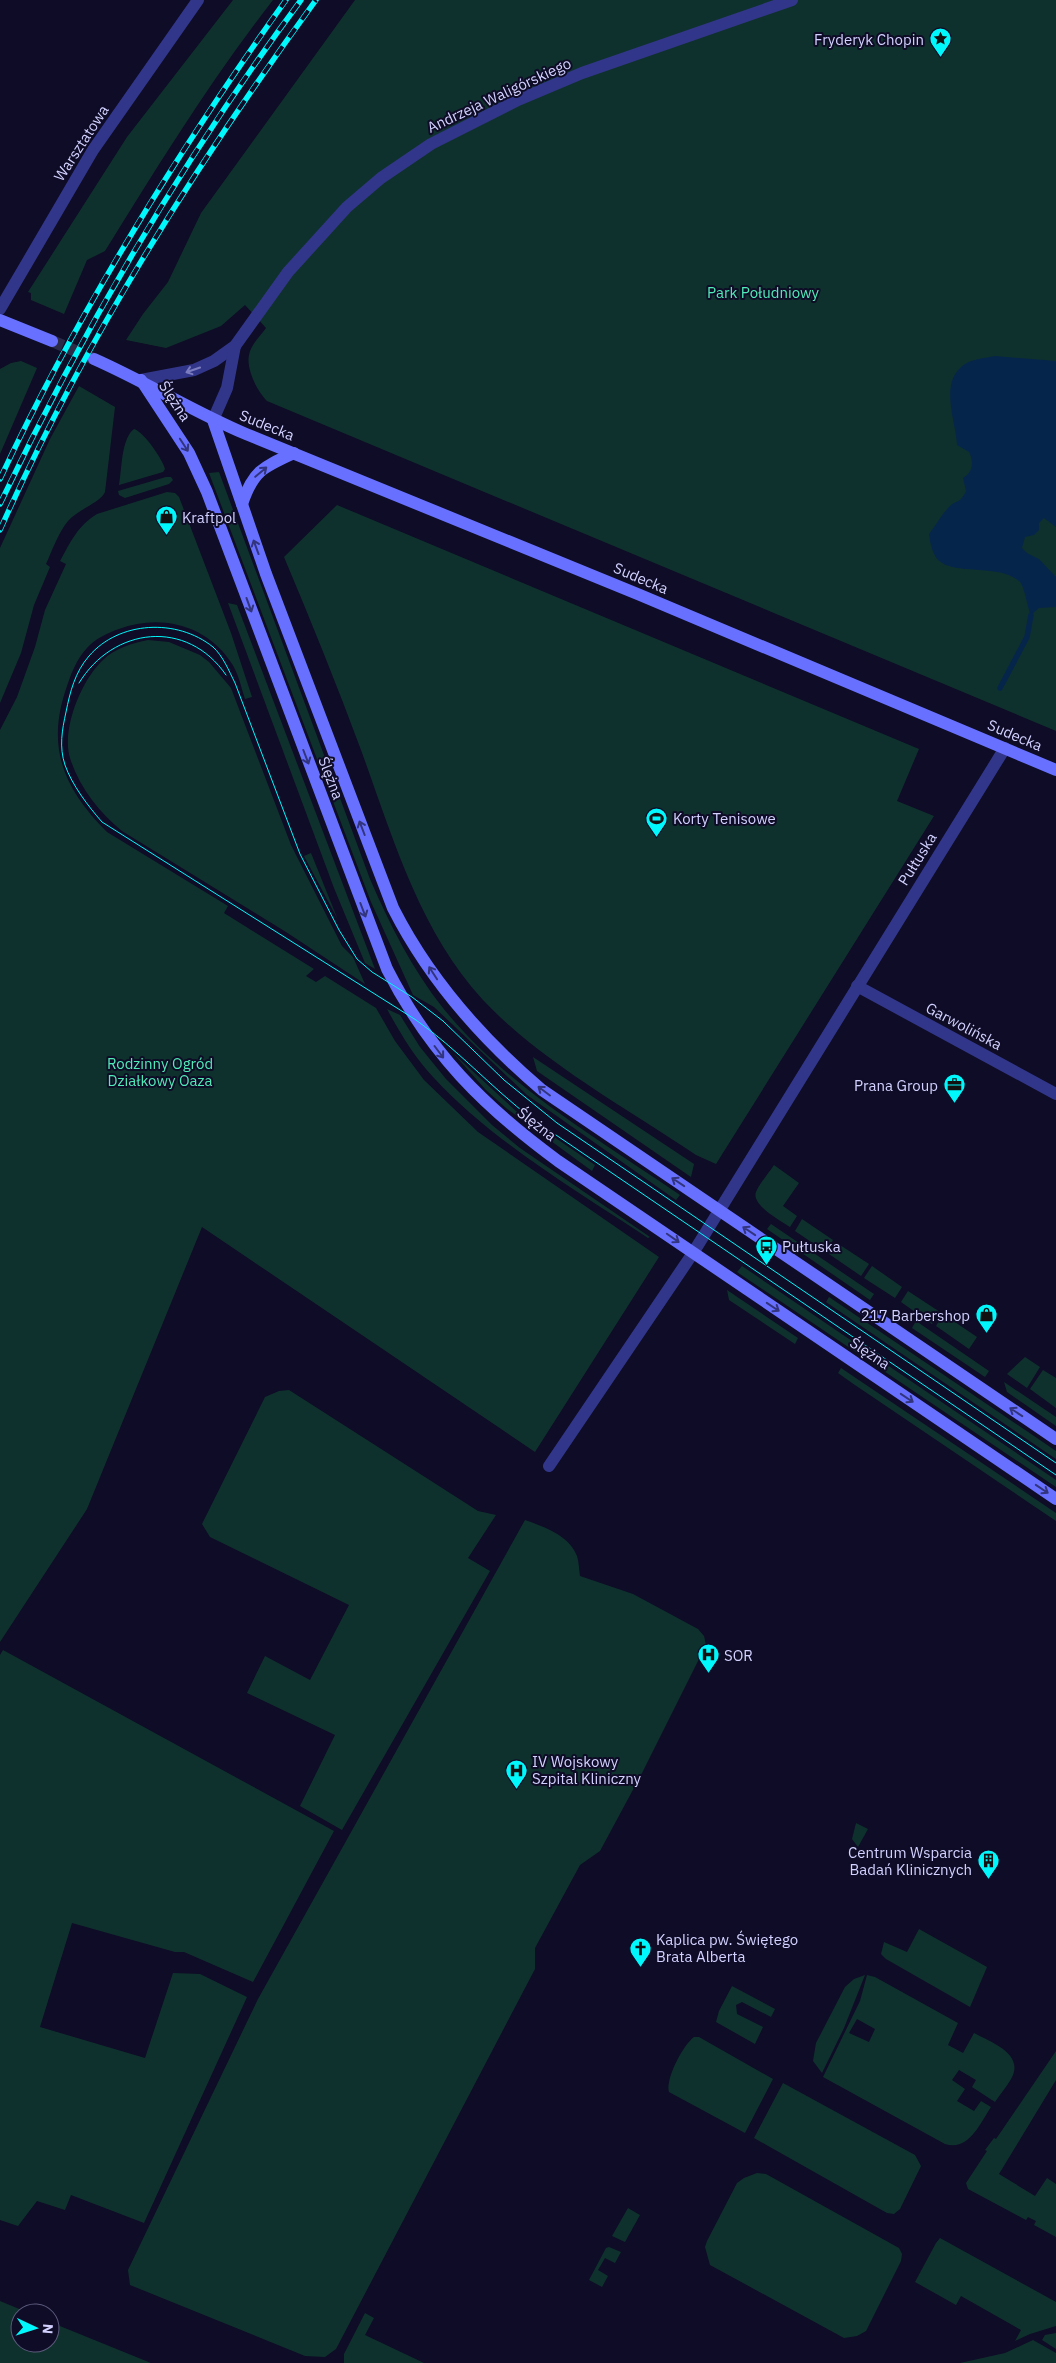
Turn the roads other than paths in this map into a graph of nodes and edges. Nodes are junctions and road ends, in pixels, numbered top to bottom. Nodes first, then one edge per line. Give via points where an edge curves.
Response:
1 (198, 0) edge
2 (792, 0) edge
3 (0, 308) edge
4 (1, 324) edge
5 (52, 341) tunnel mouth
6 (235, 346) junction
7 (94, 359) tunnel mouth
8 (142, 380) junction
9 (213, 420) junction
10 (294, 453) junction
11 (242, 504) junction
12 (1005, 748) junction
13 (1056, 770) edge
14 (857, 986) junction
15 (1056, 1094) edge
16 (718, 1210) junction
17 (693, 1253) junction
18 (1056, 1439) edge
19 (549, 1466) dead end
20 (1056, 1499) edge

1 - 3 street, Warsztatowa via 93,150
2 - 6 street, Andrzeja Waligórskiego via 582,73 510,104 431,144 381,178 347,207 288,272
4 - 5 main road
6 -> 8 street, Andrzeja Waligórskiego via 194,370
6 - 9 street, Andrzeja Waligórskiego via 227,388
7 - 8 main road
8 - 9 main road, Ślężna
8 -> 17 main road, Ślężna via 189,453 207,492 359,898 387,970 405,1003 444,1059 500,1116 558,1161
9 - 10 main road, Sudecka
9 - 11 main road, Ślężna
11 -> 10 main road via 250,482 256,476 271,463
10 - 12 main road, Sudecka
16 -> 11 main road, Ślężna via 542,1090 510,1064 443,989 393,908
12 - 13 main road, Sudecka
12 - 14 street, Pułtuska
14 - 15 street, Garwolińska
14 - 16 street, Pułtuska
16 - 17 street, Pułtuska
18 -> 16 main road, Ślężna
17 - 19 street, Pułtuska
17 -> 20 main road, Ślężna

